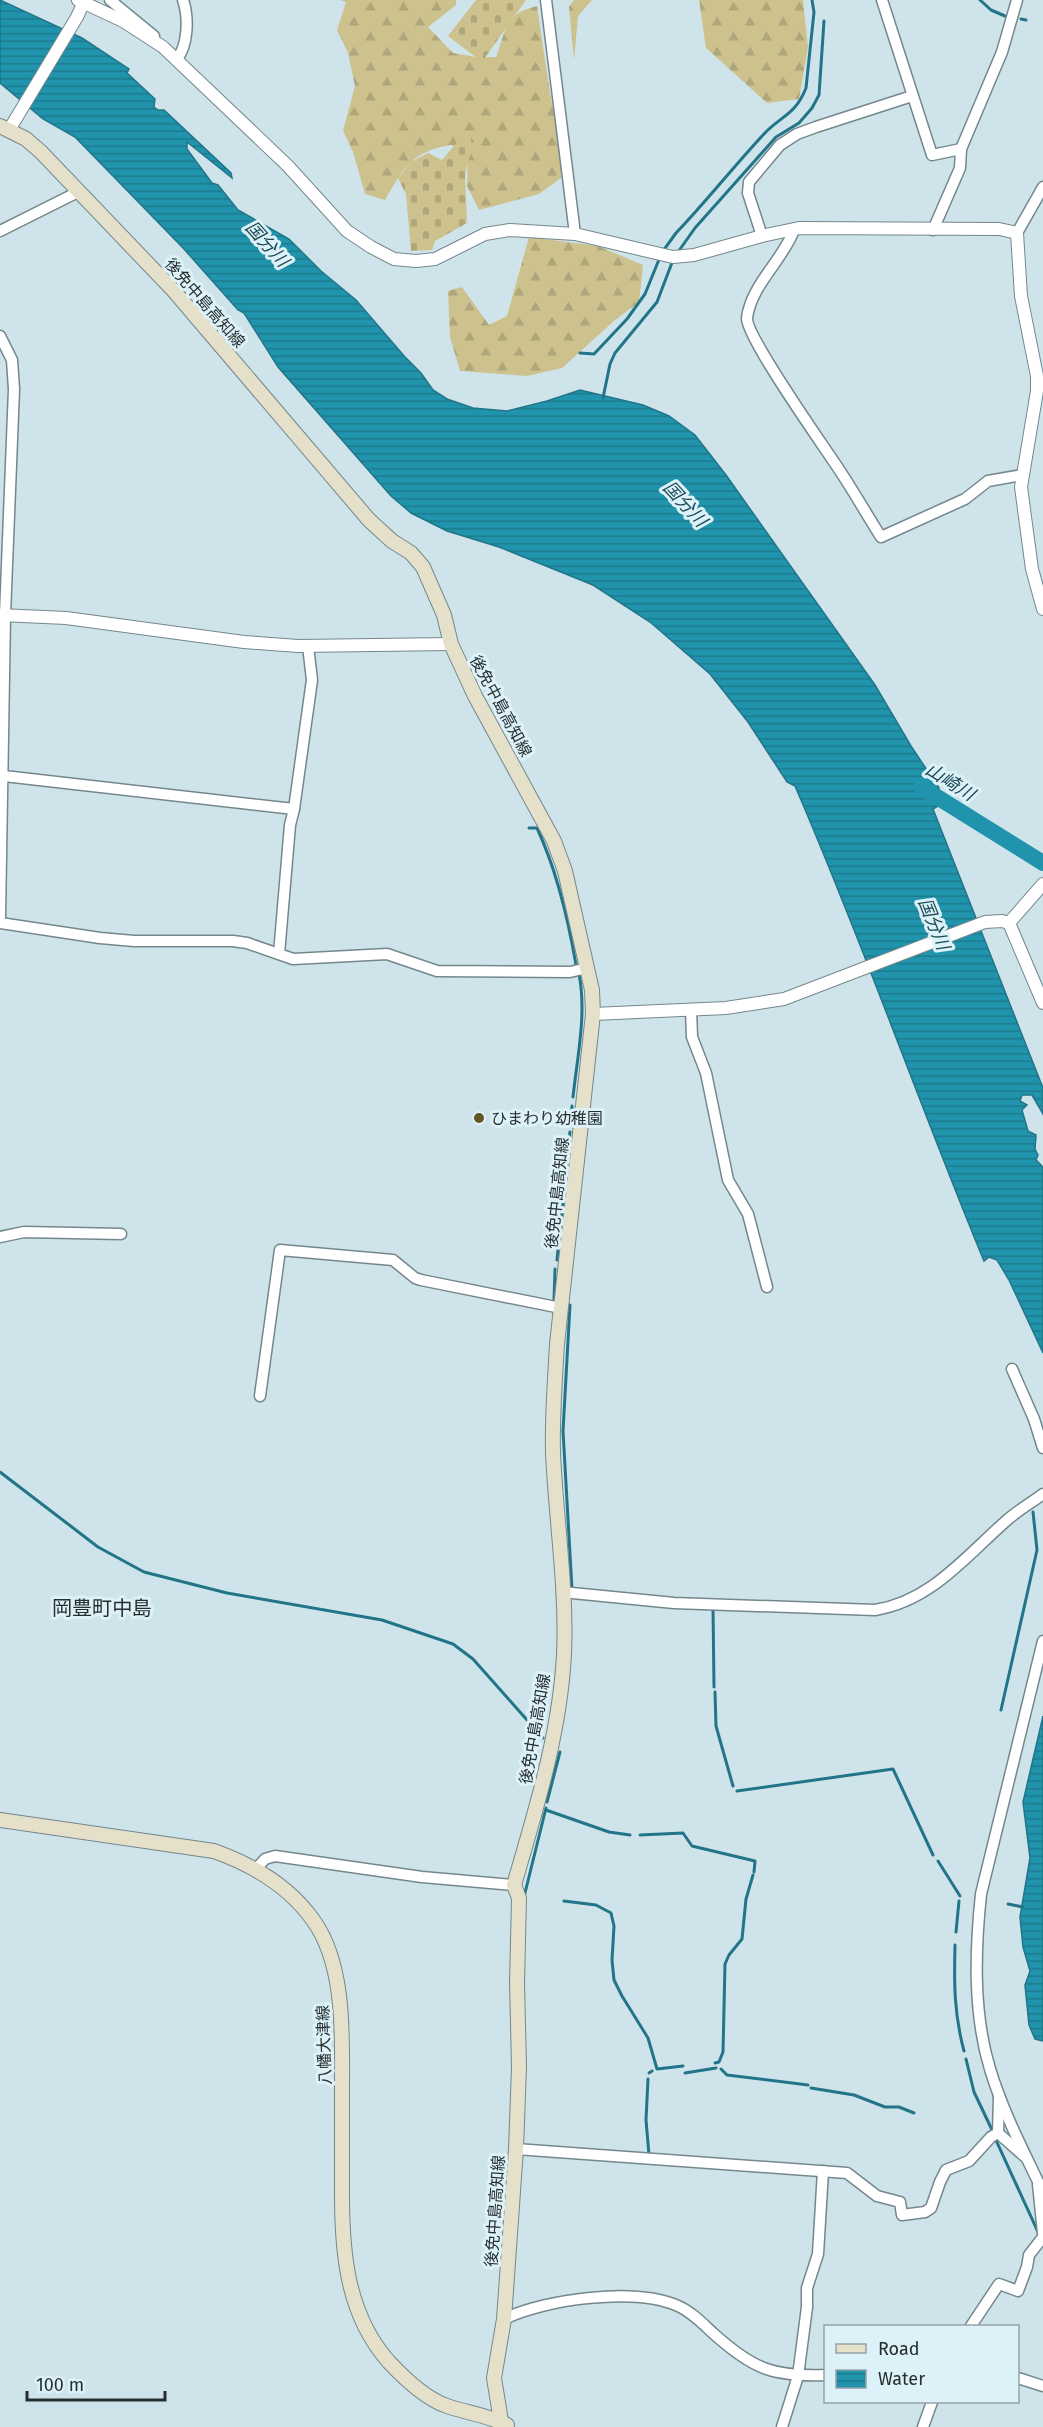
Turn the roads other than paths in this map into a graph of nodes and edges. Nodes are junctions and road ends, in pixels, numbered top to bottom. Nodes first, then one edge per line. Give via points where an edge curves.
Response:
1 (110, 0) edge
2 (183, 0) edge
3 (546, 0) edge
4 (882, 0) edge
5 (1017, 0) edge
6 (81, 1) edge
7 (163, 47) junction
8 (177, 59) junction
9 (912, 96) junction
10 (8, 127) edge
11 (961, 148) junction
12 (1043, 187) edge
13 (78, 192) junction
14 (794, 230) junction
15 (933, 230) junction
16 (0, 231) edge
17 (1017, 233) junction
18 (575, 234) junction
19 (762, 236) junction
20 (0, 336) edge
21 (1022, 475) junction
22 (1043, 609) edge
23 (2, 615) edge
24 (451, 644) junction
25 (308, 646) junction
26 (4, 776) junction
27 (294, 809) junction
28 (1043, 884) edge
29 (0, 917) edge
30 (0, 923) edge
31 (1009, 923) junction
32 (279, 954) junction
33 (587, 968) junction
34 (1043, 1003) edge
35 (691, 1010) junction
36 (593, 1014) junction
37 (121, 1234) dead end
38 (0, 1236) edge
39 (767, 1287) dead end
40 (561, 1308) junction
41 (1012, 1369) dead end
42 (260, 1396) dead end
43 (1043, 1449) edge
44 (1043, 1494) edge
45 (562, 1592) junction
46 (1043, 1641) edge
47 (0, 1820) edge
48 (256, 1869) junction
49 (514, 1885) junction
50 (999, 2096) junction
51 (998, 2133) junction
52 (516, 2149) junction
53 (1029, 2160) junction
54 (823, 2171) junction
55 (1038, 2181) junction
56 (1043, 2192) edge
57 (1043, 2235) edge
58 (504, 2319) junction
59 (972, 2325) edge
60 (824, 2375) edge
61 (798, 2376) junction
62 (1043, 2376) edge
63 (1019, 2378) edge
64 (1031, 2381) junction
65 (1043, 2386) edge
66 (932, 2403) edge
67 (505, 2426) edge
68 (782, 2427) edge
69 (923, 2427) edge

1 - 7 street
2 - 8 street via 185,49
3 - 18 street
4 - 9 street
5 - 11 street via 1002,52
6 - 7 street via 123,21
6 - 10 street via 77,17
7 - 8 street
8 - 18 street via 288,166 347,231 394,259 435,259 485,234 510,230
9 - 11 street via 932,155
9 - 19 street via 816,126 780,145 749,182 748,193
10 - 13 main road, 後免中島高知線 via 26,139
11 - 15 street via 960,168
12 - 17 street
13 - 16 street
13 - 24 main road, 後免中島高知線 via 174,291 369,520 417,559 444,615
14 - 15 street
14 - 19 street
14 - 21 street via 755,297 747,320 749,330 881,537 965,499 988,482
15 - 17 street
17 - 21 street via 1021,296 1037,376
18 - 19 street via 669,256
20 - 23 street via 12,360 14,389
21 - 22 street via 1032,569
23 - 25 street via 66,618 243,642
23 - 26 street
24 - 25 street
24 - 33 main road, 後免中島高知線 via 554,841
25 - 27 street via 312,680
26 - 27 street
26 - 29 street
27 - 32 street
28 - 31 street
30 - 32 street via 100,938 233,941
31 - 34 street
31 - 35 street via 994,921 974,926 784,999
32 - 33 street via 292,959 387,954 438,971 570,972
33 - 36 main road, 後免中島高知線
35 - 36 street
35 - 39 street via 692,1037 706,1073 728,1180 748,1214
36 - 40 main road, 後免中島高知線
37 - 38 street via 24,1232
40 - 42 street via 421,1280 393,1260 280,1250
40 - 45 main road, 後免中島高知線 via 553,1452
41 - 43 street
44 - 45 street via 1006,1521 957,1568 914,1599 887,1608 683,1604
45 - 49 main road, 後免中島高知線 via 564,1647 559,1707 550,1755
46 - 50 street via 985,1876 977,1935 976,1982 989,2068
47 - 48 main road, 八幡大津線 via 214,1851
48 - 49 street via 265,1859 275,1856 422,1877
48 - 67 main road, 八幡大津線 via 294,1897 314,1921 336,1974 342,2053 344,2249 356,2309 389,2362 423,2392 445,2406 487,2416
49 - 52 main road, 後免中島高知線 via 519,1898
50 - 51 street
50 - 53 street
51 - 53 street
51 - 54 street via 969,2161 946,2170 933,2206 925,2212 902,2215 900,2202 877,2196 850,2174
52 - 54 street
52 - 58 main road, 後免中島高知線
53 - 55 street
54 - 61 street via 818,2254 807,2288
55 - 56 street
55 - 57 street
57 - 59 street via 1029,2255 1018,2290 999,2284
58 - 61 street via 555,2303 612,2296 659,2300 679,2306 754,2365
58 - 67 main road, 後免中島高知線 via 494,2378
60 - 61 street
61 - 68 street
62 - 64 street
63 - 64 street
64 - 65 street
66 - 69 street

